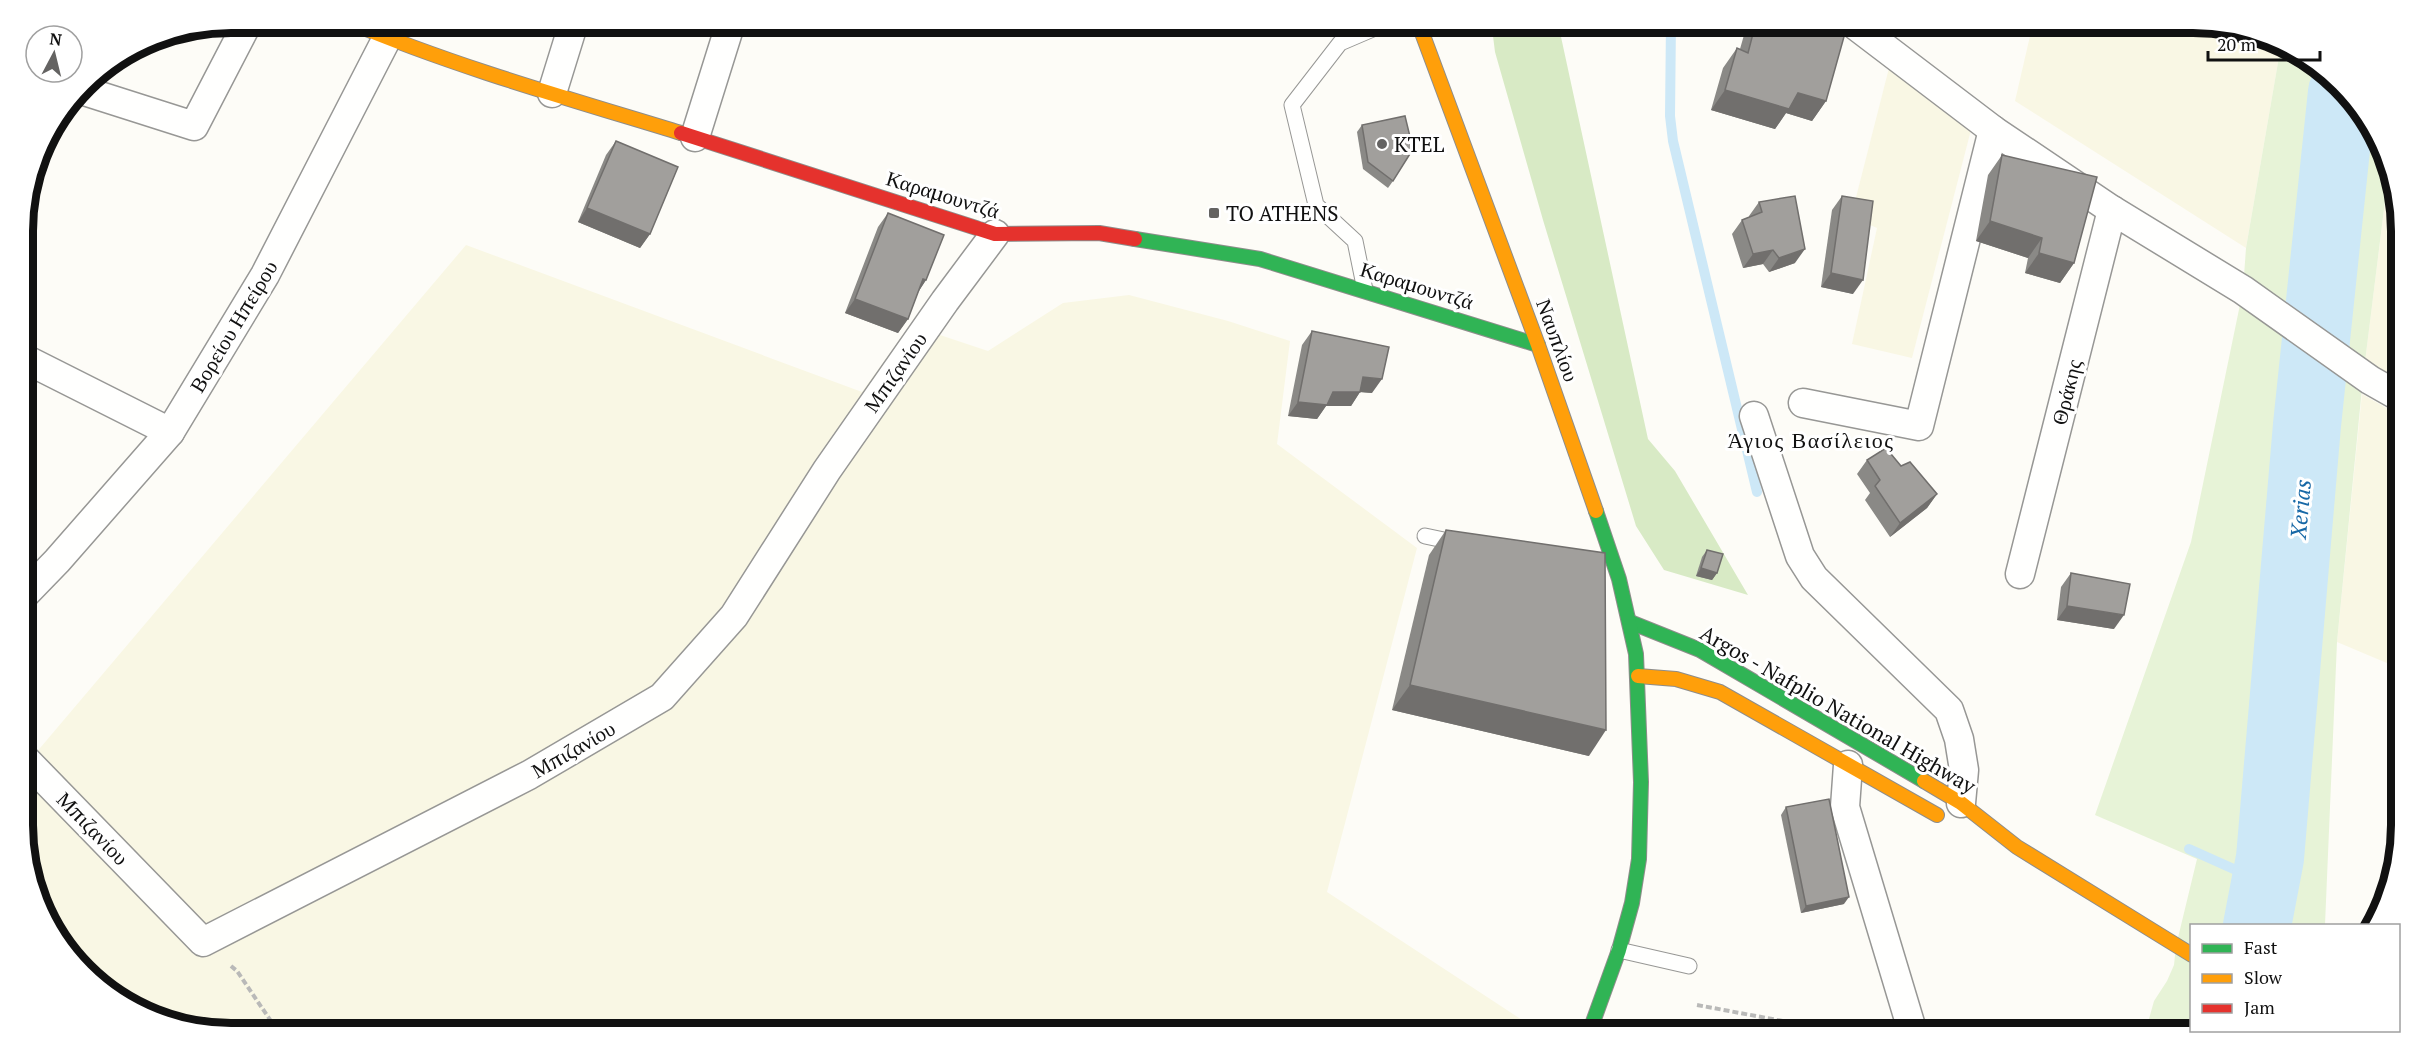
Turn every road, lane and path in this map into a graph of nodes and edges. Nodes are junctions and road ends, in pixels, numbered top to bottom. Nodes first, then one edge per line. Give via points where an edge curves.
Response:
1 (242, 33) edge
2 (388, 33) edge
3 (394, 33) edge
4 (571, 33) edge
5 (728, 33) edge
6 (1363, 33) edge
7 (1422, 33) edge
8 (1865, 33) edge
9 (89, 93) edge
10 (552, 93) junction
11 (1993, 130) junction
12 (695, 136) junction
13 (2112, 210) junction
14 (995, 234) junction
15 (1365, 290) junction
16 (1538, 345) junction
17 (33, 363) edge
18 (2391, 392) edge
19 (1803, 403) dead end
20 (1754, 416) dead end
21 (170, 432) junction
22 (1425, 536) dead end
23 (1471, 546) edge
24 (1596, 574) edge
25 (2020, 574) dead end
26 (1619, 579) junction
27 (33, 585) edge
28 (1630, 622) junction
29 (1638, 676) junction
30 (1848, 765) junction
31 (33, 767) edge
32 (1956, 813) junction
33 (1973, 831) dead end
34 (2017, 847) junction
35 (203, 942) junction
36 (1619, 950) junction
37 (2190, 954) edge
38 (1689, 966) dead end
39 (1697, 1005) dead end
40 (272, 1023) edge
41 (1593, 1023) edge
42 (1793, 1023) edge
43 (1910, 1023) edge

1 - 9 street via 194,126
2 - 21 street, Βορείου Ηπείρου via 265,275
3 - 10 main road, Καραμουντζά
4 - 10 street
5 - 12 street
6 - 15 lane via 1340,43 1292,105 1316,205 1355,242
7 - 16 main road, Ναυπλίου
8 - 11 street
10 - 12 main road, Καραμουντζά
11 - 13 street
11 - 19 street via 1919,426
12 - 14 main road, Καραμουντζά
13 - 18 street via 2242,290
13 - 25 street, Θράκης
14 - 15 main road, Καραμουντζά via 1099,233 1260,259
14 - 35 street, Μπιζανίου via 834,460 734,616 662,697 529,775
15 - 16 main road, Καραμουντζά
16 - 26 main road, Ναυπλίου
17 - 21 street
20 - 32 street via 1800,556 1814,578 1948,710 1959,739 1964,770
21 - 27 street, Βορείου Ηπείρου
22 - 23 lane
24 - 26 lane
26 - 28 main road, Ναυπλίου
28 - 29 main road, Ναυπλίου
28 - 32 main road, Argos - Nafplio National Highway via 1700,650
29 - 30 main road, Argos - Nafplio National Highway via 1685,681 1720,692
29 - 36 main road, Ναυπλίου via 1639,859
30 - 32 main road, Argos - Nafplio National Highway
30 - 43 street via 1845,807
31 - 35 street, Μπιζανίου
32 - 34 main road, Argos - Nafplio National Highway
33 - 34 main road, Argos - Nafplio National Highway
34 - 37 main road, Argos - Nafplio National Highway
35 - 40 path via 237,971
36 - 38 lane
36 - 41 main road, Ναυπλίου
39 - 42 path

